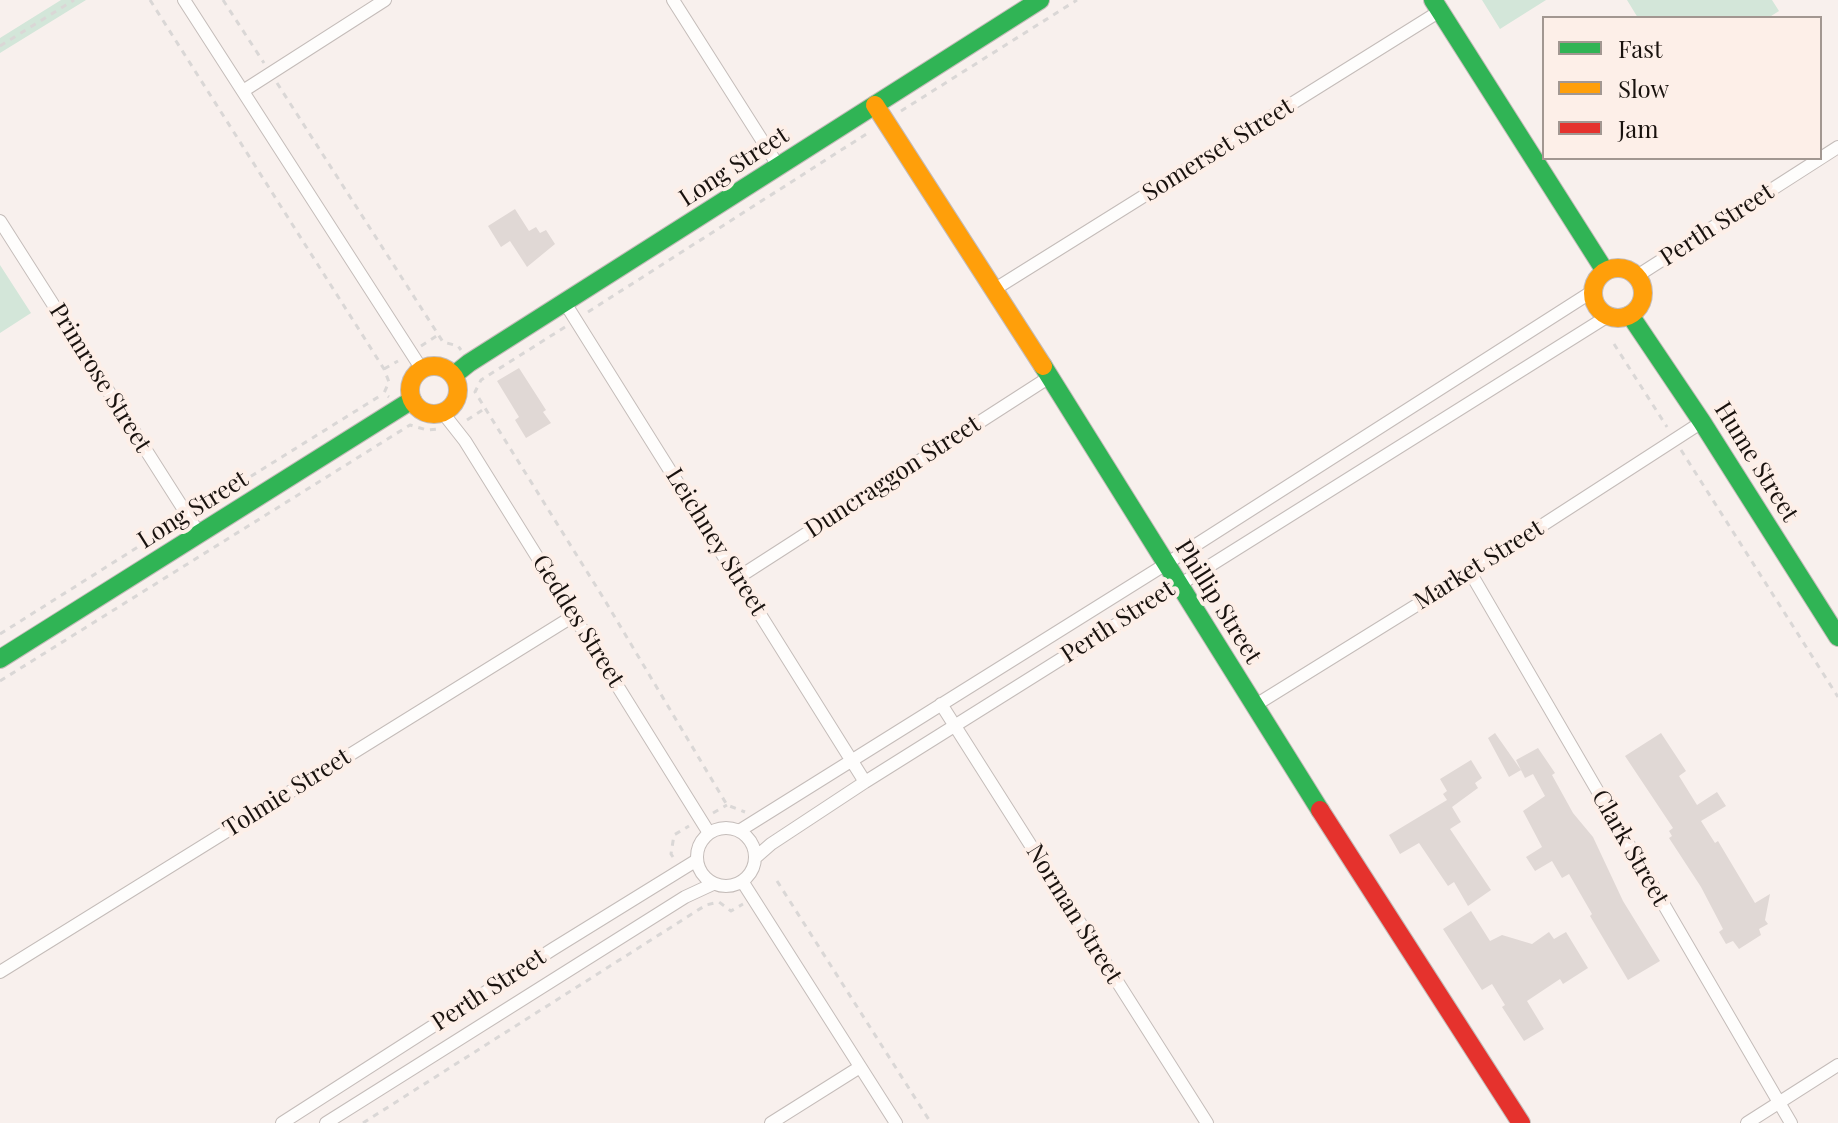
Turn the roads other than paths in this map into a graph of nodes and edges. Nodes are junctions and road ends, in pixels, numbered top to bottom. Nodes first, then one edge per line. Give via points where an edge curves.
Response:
1 (184, 0) edge
2 (385, 0) edge
3 (673, 0) edge
4 (1040, 0) edge
5 (1436, 6) edge
6 (243, 91) junction
7 (875, 105) junction
8 (1818, 160) edge
9 (779, 167) junction
10 (0, 221) edge
11 (1605, 271) junction
12 (1637, 276) junction
13 (995, 289) junction
14 (1593, 291) junction
15 (565, 303) junction
16 (1630, 315) junction
17 (1608, 316) junction
18 (421, 368) junction
19 (454, 375) junction
20 (1048, 378) junction
21 (405, 405) junction
22 (1702, 422) junction
23 (444, 423) junction
24 (200, 535) junction
25 (1166, 564) junction
26 (1470, 572) junction
27 (739, 577) junction
28 (1179, 583) junction
29 (575, 615) junction
30 (1838, 637) edge
31 (0, 659) edge
32 (941, 704) junction
33 (1254, 706) junction
34 (956, 727) junction
35 (852, 760) junction
36 (865, 782) junction
37 (739, 831) junction
38 (709, 833) junction
39 (755, 858) junction
40 (697, 860) junction
41 (742, 881) junction
42 (713, 884) junction
43 (553, 949) junction
44 (567, 970) junction
45 (0, 972) edge
46 (1838, 1065) edge
47 (860, 1067) junction
48 (1779, 1103) junction
49 (286, 1122) edge
50 (326, 1123) edge
51 (771, 1123) edge
52 (896, 1123) edge
53 (1207, 1123) edge
54 (1521, 1123) edge
55 (1747, 1123) edge
56 (1791, 1123) edge

1 - 6 street
2 - 6 street
3 - 9 street
4 - 7 street, Long Street
5 - 11 street
5 - 13 street, Somerset Street
6 - 18 street
7 - 9 street, Long Street
7 - 13 street, Phillip Street
8 - 12 street, Perth Street
9 - 15 street, Long Street
10 - 24 street, Primrose Street
11 - 12 street via 1619,267
11 - 14 street
12 - 16 street via 1643,297
13 - 20 street, Phillip Street
14 - 17 street via 1596,306
14 - 25 street, Perth Street
15 - 19 street, Long Street
15 - 27 street, Leichney Street
16 - 17 street
16 - 22 street, Hume Street
17 - 28 street, Perth Street
18 - 19 street via 437,366
18 - 21 street
19 - 23 street via 457,399
20 - 25 street, Phillip Street
20 - 27 street, Duncraggon Street
21 - 23 street
21 - 24 street, Long Street
22 - 26 street, Market Street
22 - 30 street, Hume Street
23 - 29 street, Geddes Street
24 - 31 street, Long Street
25 - 28 street, Phillip Street
25 - 32 street, Perth Street
26 - 33 street, Market Street
26 - 48 street, Clark Street
27 - 35 street, Leichney Street
28 - 33 street, Phillip Street
28 - 34 street, Perth Street
29 - 38 street, Geddes Street
29 - 45 street, Tolmie Street
32 - 34 street, Norman Street
32 - 35 street, Perth Street
33 - 54 street, Phillip Street
34 - 36 street, Perth Street
34 - 53 street, Norman Street
35 - 36 street, Leichney Street
35 - 37 street, Perth Street
36 - 39 street, Perth Street
37 - 38 street
37 - 39 street via 752,843
38 - 40 street
39 - 41 street
40 - 42 street via 700,872
40 - 43 street, Perth Street
41 - 42 street
41 - 47 street
42 - 44 street, Perth Street
43 - 44 street
43 - 49 street, Perth Street
44 - 50 street, Perth Street
46 - 48 street
47 - 51 street
47 - 52 street
48 - 55 street
48 - 56 street, Clark Street

